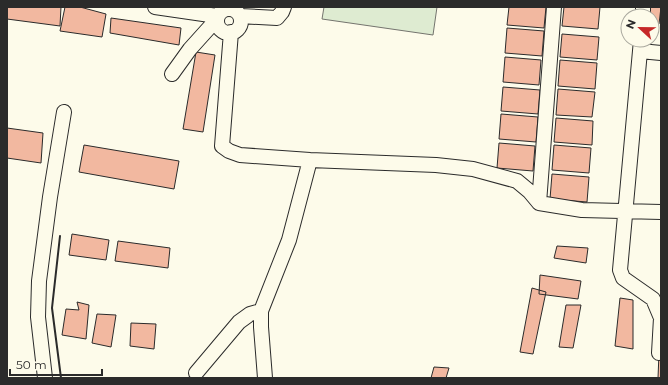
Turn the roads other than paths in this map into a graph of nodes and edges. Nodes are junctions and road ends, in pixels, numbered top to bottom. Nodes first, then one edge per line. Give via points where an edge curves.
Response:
1 (155, 7) edge
2 (284, 7) edge
3 (554, 7) edge
4 (221, 13) edge
5 (240, 16) junction
6 (231, 32) junction
7 (640, 48) edge
8 (648, 48) edge
9 (661, 53) edge
10 (172, 74) dead end
11 (64, 112) dead end
12 (310, 160) junction
13 (539, 203) junction
14 (626, 211) junction
15 (661, 212) edge
16 (261, 312) junction
17 (659, 353) dead end
18 (196, 372) dead end
19 (45, 378) edge
20 (265, 378) edge

1 - 4 lane
2 - 5 lane via 277,18
3 - 13 lane
4 - 5 lane via 233,9
4 - 6 lane via 217,22 220,30
4 - 10 lane
5 - 6 lane via 238,28
6 - 12 lane via 222,146 240,156
7 - 14 lane
8 - 9 lane
11 - 19 lane via 38,281 38,317
12 - 13 lane via 473,169 517,181 530,191
12 - 16 lane via 289,240
13 - 14 lane via 582,210
14 - 15 lane
14 - 17 lane via 620,270 623,278 653,299 660,318
16 - 18 lane via 250,314 240,322
16 - 20 lane

